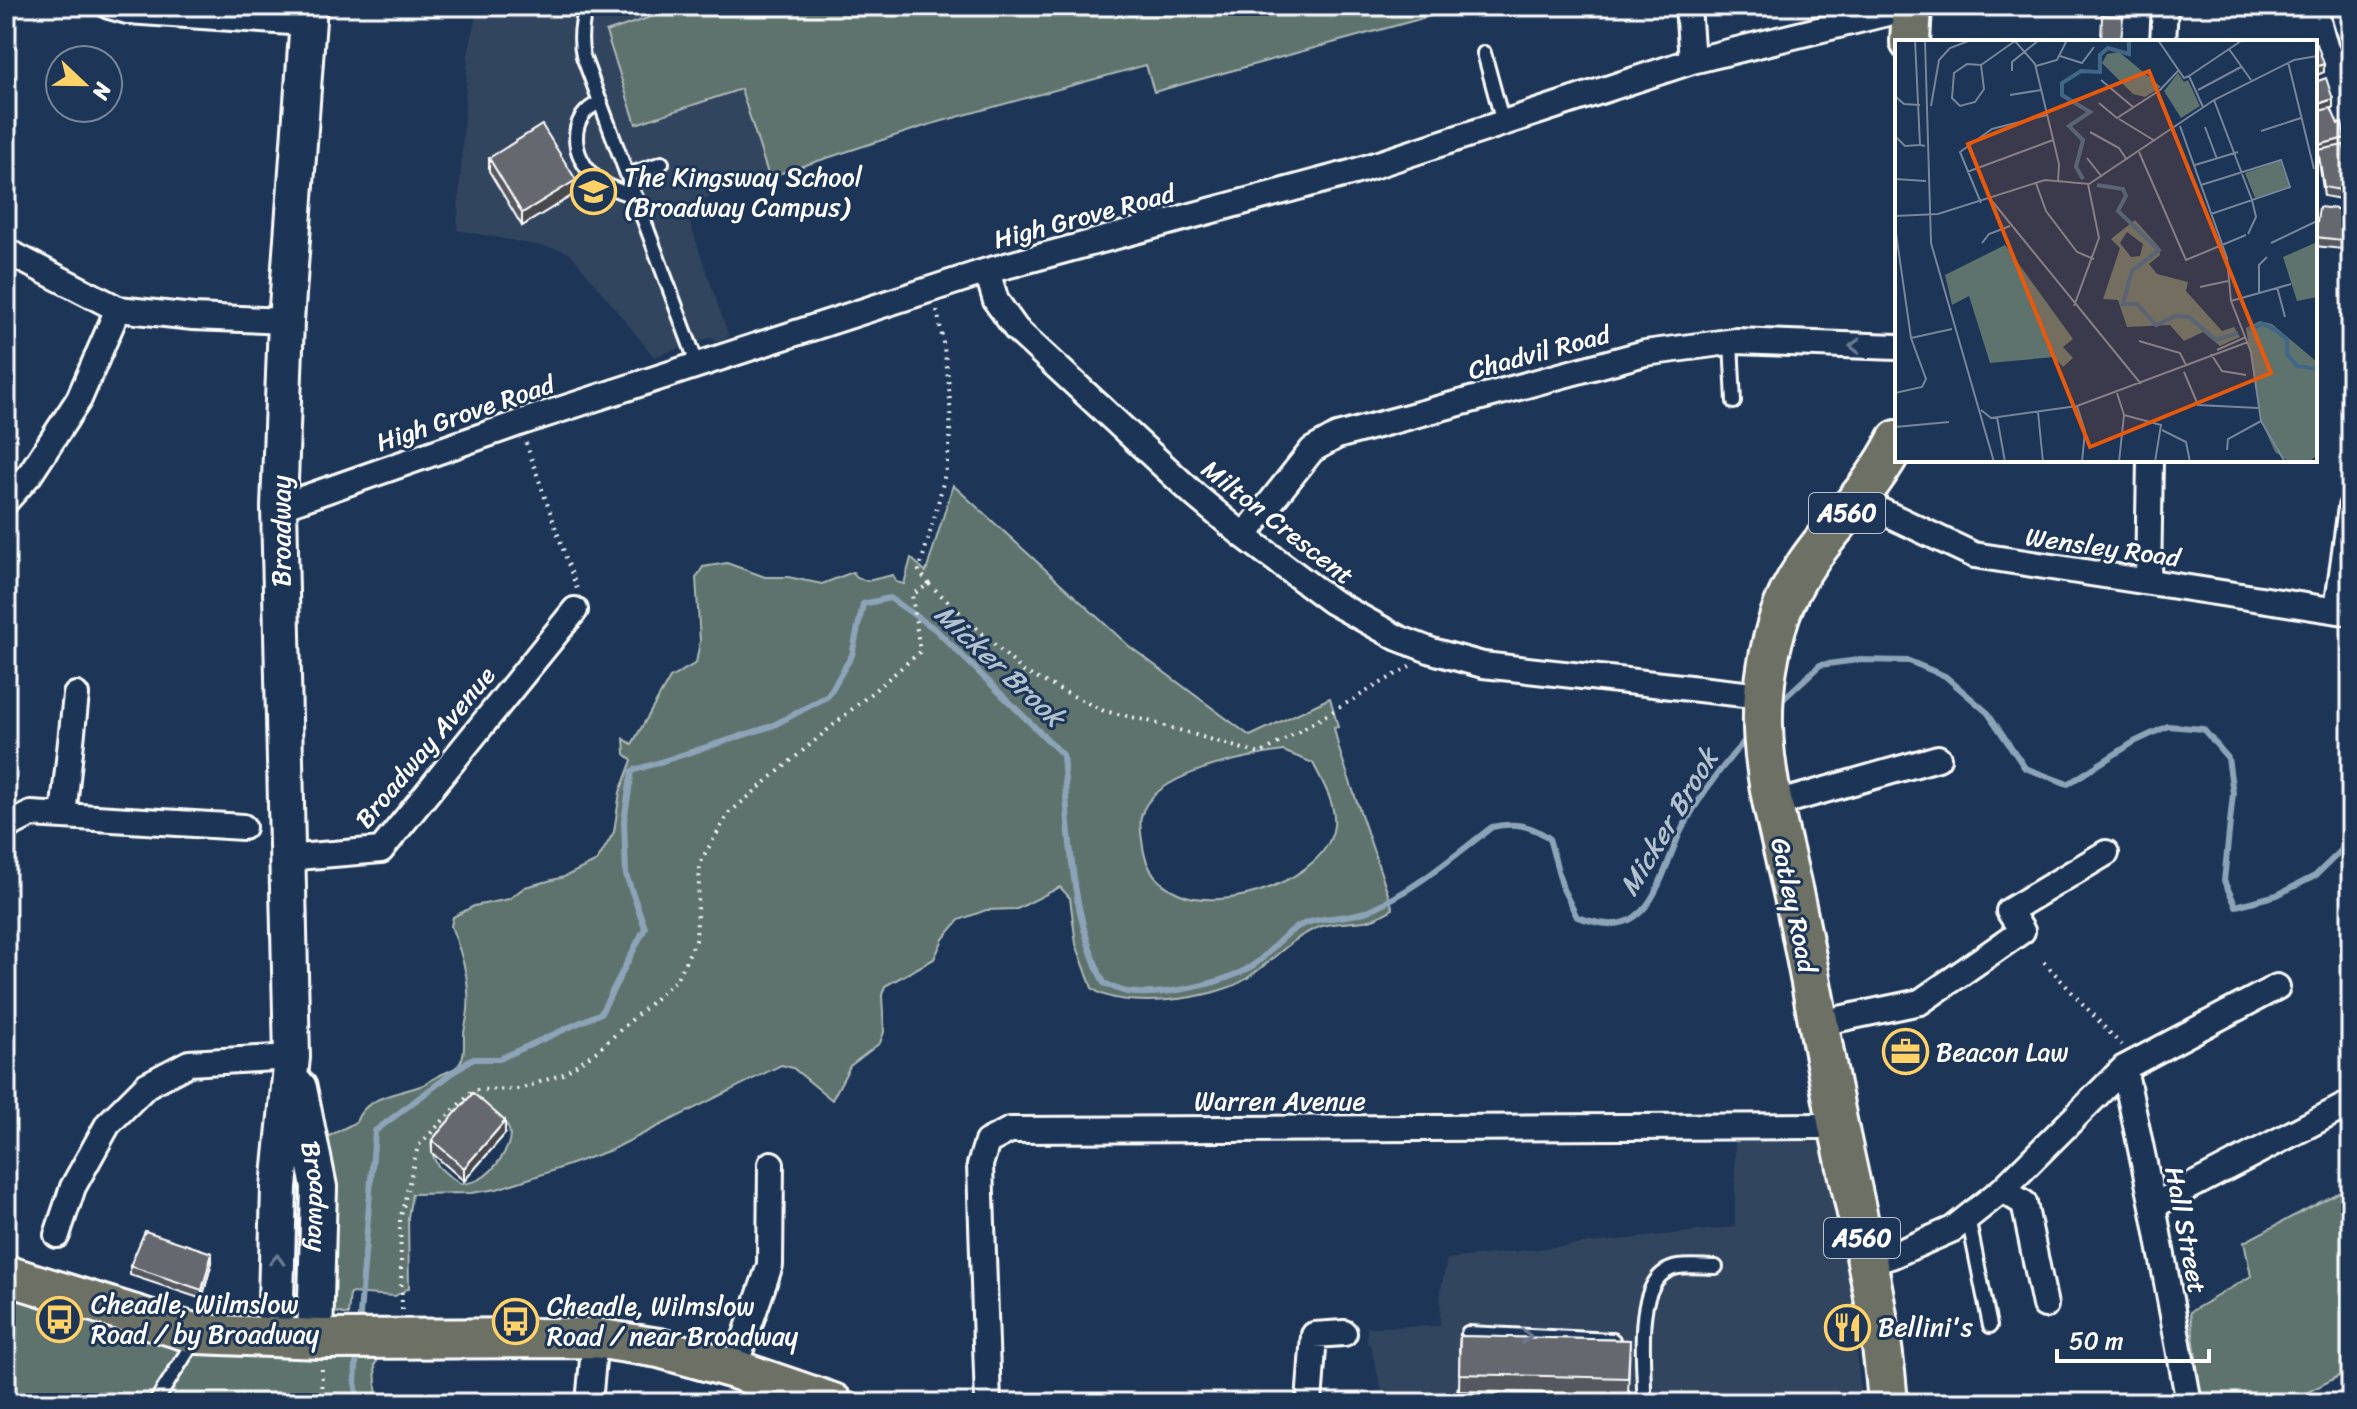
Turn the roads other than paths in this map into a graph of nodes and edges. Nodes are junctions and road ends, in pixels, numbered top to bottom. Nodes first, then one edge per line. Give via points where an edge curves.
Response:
1 (109, 6) edge
2 (587, 6) edge
3 (1688, 6) edge
4 (2165, 6) edge
5 (2342, 6) edge
6 (307, 14) edge
7 (1911, 18) edge
8 (2351, 39) edge
9 (2163, 40) edge
10 (1484, 53) dead end
11 (1692, 61) junction
12 (601, 102) junction
13 (1503, 123) junction
14 (662, 163) dead end
15 (628, 175) junction
16 (636, 197) junction
17 (6, 251) edge
18 (987, 271) junction
19 (118, 309) junction
20 (286, 321) junction
21 (1731, 342) junction
22 (1895, 347) edge
23 (698, 366) junction
24 (1734, 402) dead end
25 (1895, 444) edge
26 (2150, 462) edge
27 (1858, 500) junction
28 (6, 501) edge
29 (279, 507) junction
30 (2351, 507) edge
31 (1244, 536) junction
32 (2148, 581) junction
33 (575, 610) road end
34 (2344, 612) edge
35 (76, 695) dead end
36 (1762, 701) junction
37 (1938, 758) dead end
38 (1772, 805) junction
39 (63, 816) junction
40 (6, 827) edge
41 (243, 827) dead end
42 (2106, 853) dead end
43 (285, 858) junction
44 (2277, 987) dead end
45 (1820, 1023) junction
46 (292, 1057) junction
47 (2124, 1070) junction
48 (2351, 1103) edge
49 (1838, 1126) junction
50 (771, 1164) dead end
51 (2002, 1190) junction
52 (2153, 1206) junction
53 (1968, 1217) junction
54 (57, 1235) dead end
55 (1868, 1263) junction
56 (1716, 1267) dead end
57 (6, 1275) edge
58 (2045, 1305) dead end
59 (1990, 1326) dead end
60 (1344, 1333) dead end
61 (197, 1334) junction
62 (275, 1338) junction
63 (595, 1338) junction
64 (324, 1339) junction
65 (1623, 1348) edge
66 (1467, 1353) edge
67 (734, 1369) junction
68 (155, 1403) edge
69 (589, 1403) edge
70 (833, 1403) edge
71 (988, 1403) edge
72 (1309, 1403) edge
73 (1644, 1403) edge
74 (1888, 1403) edge
75 (2189, 1403) edge

1 - 6 street via 140,12
2 - 12 lane via 580,43
3 - 11 street
4 - 9 street
5 - 8 street
6 - 20 street, Broadway
7 - 11 street, High Grove Road
10 - 13 lane
11 - 13 street, High Grove Road
12 - 15 lane
12 - 16 lane via 581,115 575,144 595,178
13 - 18 street, High Grove Road via 1354,172
14 - 15 lane
15 - 16 lane
16 - 23 lane
17 - 19 street
18 - 23 street, High Grove Road
18 - 31 street, Milton Crescent via 996,301 1016,329
19 - 20 street
19 - 28 street via 79,399
20 - 29 street, Broadway
22 -> 21 street, Chadvil Road
21 - 24 lane
21 - 31 street, Chadvil Road via 1645,353 1337,436 1312,450
23 - 29 street, High Grove Road
25 - 27 main road, Gatley Road / A560
26 - 32 street
27 - 32 street, Wensley Road via 1974,555
27 - 36 main road, Gatley Road / A560 via 1793,583 1772,642
29 - 43 street, Broadway
30 - 34 street
31 - 36 street, Milton Crescent via 1331,601 1432,651 1483,665
32 - 34 street, Wensley Road
33 - 43 street, Broadway Avenue via 381,850
35 - 39 street
36 - 38 main road, Gatley Road / A560 via 1764,764
37 - 38 street
38 - 45 main road, Gatley Road / A560
39 - 40 street via 31,814
39 - 41 street
42 - 45 street via 2009,911 2022,931 1920,1002
43 - 46 street, Broadway
44 - 47 street
45 - 49 main road, Gatley Road / A560
46 - 54 street via 189,1063 147,1085 108,1124 73,1187
62 -> 46 street, Broadway via 279,1187
46 - 64 street, Broadway via 319,1187
47 - 51 street
47 - 52 street, Hall Street
48 - 52 street
49 - 55 main road, Gatley Road / A560
49 - 71 street, Warren Avenue via 1010,1130 987,1142 980,1165
50 - 67 street via 770,1265
51 - 53 street
51 - 58 street via 2024,1203
52 - 75 street, Hall Street
53 - 55 street via 1953,1229
53 - 59 lane
55 - 74 main road, Gatley Road / A560
56 - 73 lane via 1676,1267 1656,1278 1649,1290 1643,1326
57 - 61 main road
60 - 72 street via 1314,1335
61 - 62 main road
61 - 68 lane
62 - 64 main road
63 - 64 main road
63 - 67 main road via 659,1348
63 - 69 street
66 -> 65 lane via 1468,1333 1624,1340
67 - 70 main road

